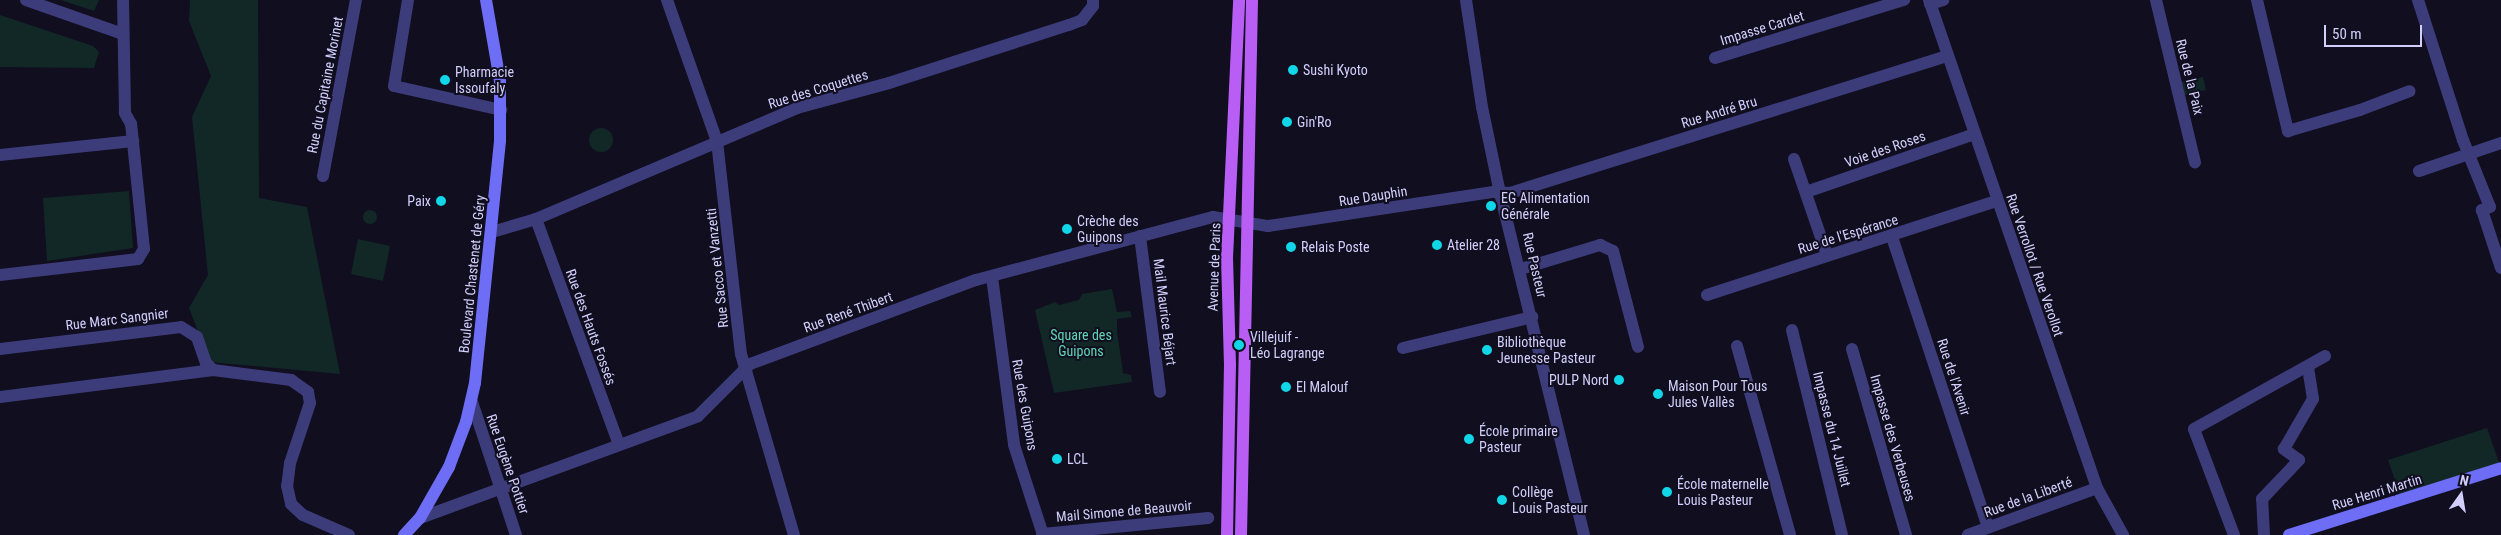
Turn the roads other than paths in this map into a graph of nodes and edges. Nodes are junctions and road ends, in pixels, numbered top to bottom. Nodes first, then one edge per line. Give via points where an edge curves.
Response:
1 (26, 0) edge
2 (123, 0) edge
3 (356, 0) edge
4 (408, 0) edge
5 (486, 0) edge
6 (667, 0) edge
7 (1093, 0) edge
8 (1239, 0) edge
9 (1252, 0) edge
10 (1466, 0) edge
11 (1904, 0) edge
12 (1943, 0) edge
13 (2156, 0) edge
14 (2256, 0) edge
15 (2418, 0) edge
16 (1929, 2) edge
17 (123, 34) junction
18 (1947, 56) junction
19 (1715, 58) dead end
20 (2410, 91) dead end
21 (501, 110) junction
22 (1974, 134) junction
23 (133, 141) junction
24 (717, 141) junction
25 (2501, 143) edge
26 (2469, 154) junction
27 (0, 155) edge
28 (1794, 159) dead end
29 (2195, 162) dead end
30 (2419, 171) dead end
31 (323, 176) dead end
32 (1806, 192) junction
33 (1500, 193) junction
34 (1997, 201) junction
35 (2501, 211) edge
36 (2484, 217) junction
37 (1230, 218) junction
38 (536, 219) junction
39 (1249, 224) junction
40 (492, 232) junction
41 (1140, 236) junction
42 (1892, 236) junction
43 (1827, 255) junction
44 (2501, 268) edge
45 (1521, 269) junction
46 (0, 275) edge
47 (992, 277) junction
48 (1707, 295) dead end
49 (1532, 317) junction
50 (1792, 330) dead end
51 (1737, 346) dead end
52 (1638, 347) dead end
53 (1403, 348) dead end
54 (0, 349) edge
55 (1852, 349) dead end
56 (2325, 356) dead end
57 (2308, 366) junction
58 (744, 368) junction
59 (213, 370) junction
60 (1160, 392) dead end
61 (0, 397) edge
62 (472, 402) junction
63 (619, 444) junction
64 (2501, 468) edge
65 (2097, 488) junction
66 (502, 490) junction
67 (420, 518) junction
68 (1208, 518) dead end
69 (1988, 527) junction
70 (2263, 532) edge
71 (1042, 534) edge
72 (349, 535) edge
73 (404, 535) edge
74 (516, 535) edge
75 (794, 535) edge
76 (1226, 535) edge
77 (1241, 535) edge
78 (1584, 535) edge
79 (1790, 535) edge
80 (1842, 535) edge
81 (1906, 535) edge
82 (1968, 535) edge
83 (2123, 535) edge
84 (2234, 535) edge
85 (2289, 535) edge

1 - 17 street
2 - 17 street
3 - 31 street, Rue du Capitaine Morinet
4 - 21 street via 394,86
5 - 21 street, Boulevard Chastenet de Géry via 495,40
6 - 24 street, Rue Sacco et Vanzetti
7 - 24 street, Rue des Coquettes via 1082,20 1069,25 889,83 797,108
8 - 37 main road, Avenue de Paris
9 - 39 main road
10 - 33 street, Rue Pasteur via 1482,107
11 - 19 street, Impasse Cardet
12 - 16 street
13 - 29 street, Rue de la Paix
14 - 20 street via 2288,131
15 - 26 street
16 - 18 street, Rue Verrollot / Rue Verollot
17 - 23 street via 125,113 131,124
18 - 22 street, Rue Verrollot / Rue Verollot
18 - 33 street, Rue André Bru via 1510,193
21 - 40 street, Boulevard Chastenet de Géry
22 - 32 street, Voie des Roses
22 - 34 street, Rue Verrollot / Rue Verollot
23 - 27 street
23 - 46 street via 144,249 138,259
24 - 38 street, Rue des Coquettes
24 - 58 street, Rue Sacco et Vanzetti
25 - 26 street
26 - 30 street
26 - 36 street via 2490,206 2482,210
28 - 32 street
32 - 43 street
33 - 39 street, Rue Dauphin via 1268,226
33 - 45 street, Rue Pasteur
34 - 42 street, Rue de l'Espérance
34 - 65 street, Rue Verrollot / Rue Verollot
35 - 36 street
36 - 44 street
37 - 39 street, Rue Dauphin
37 - 41 street, Rue René Thibert via 1202,218
37 - 76 main road, Avenue de Paris
38 - 40 street, Rue des Coquettes
38 - 63 street, Rue des Hauts Fossés
39 - 77 main road
40 - 62 street, Boulevard Chastenet de Géry
41 - 47 street, Rue René Thibert
41 - 60 street, Mail Maurice Béjart
42 - 43 street, Rue de l'Espérance
42 - 69 street, Rue de l'Avenir
43 - 48 street, Rue de l'Espérance
45 - 49 street, Rue Pasteur
45 - 52 street via 1600,244 1614,251
47 - 58 street, Rue René Thibert
47 - 71 street, Rue des Guipons via 1014,445
49 - 53 street
49 - 78 street, Rue Pasteur
50 - 80 street, Impasse du 14 Juillet
51 - 79 street
54 - 59 street, Rue Marc Sangnier via 181,327 197,337 206,363
55 - 81 street, Impasse des Verbeuses
56 - 57 street
57 - 70 street via 2313,399 2284,449 2299,460 2262,499
57 - 84 street via 2194,429
58 - 63 street, Rue René Thibert via 698,416
58 - 75 street, Rue Sacco et Vanzetti
59 - 61 street
59 - 72 street via 274,376 300,384 308,392 310,403 290,463 287,486 291,504 303,515
62 - 66 street, Rue Eugène Pottier
62 - 67 street, Boulevard Chastenet de Géry via 449,467
63 - 66 street, Rue René Thibert
64 - 85 street, Rue Henri Martin
65 - 69 street, Rue de la Liberté
65 - 83 street, Rue Verrollot / Rue Verollot
66 - 67 street, Rue René Thibert
66 - 74 street, Rue Eugène Pottier
67 - 73 street, Boulevard Chastenet de Géry
68 - 71 street, Mail Simone de Beauvoir
69 - 82 street, Rue de la Liberté

